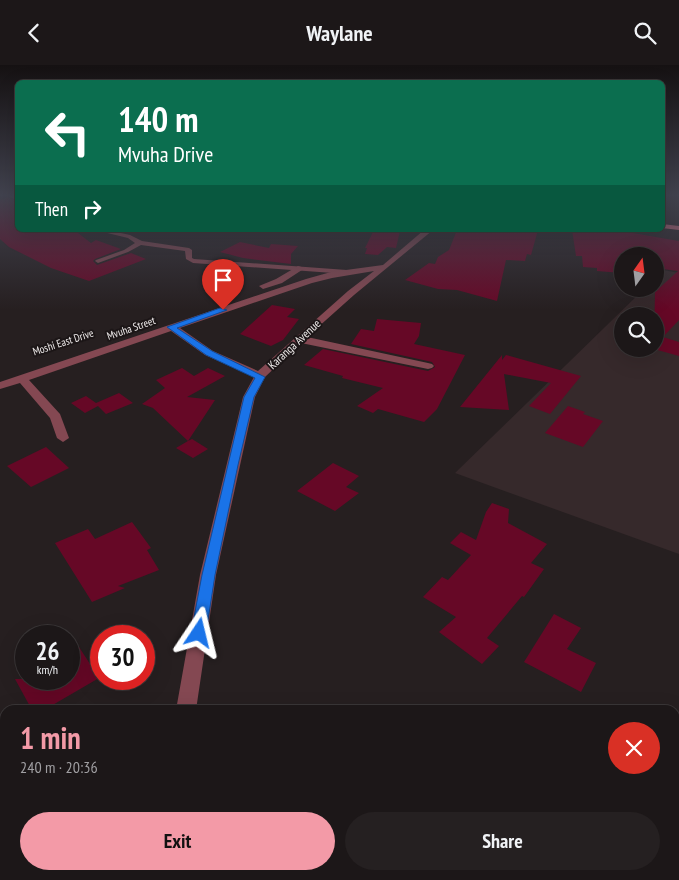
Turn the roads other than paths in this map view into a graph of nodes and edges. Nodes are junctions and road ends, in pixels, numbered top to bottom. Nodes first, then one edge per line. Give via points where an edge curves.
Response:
1 (116, 234) edge
2 (424, 234) edge
3 (140, 243) junction
4 (98, 261) dead end
5 (386, 266) junction
6 (301, 268) junction
7 (347, 272) junction
8 (171, 327) junction
9 (299, 339) junction
10 (428, 365) dead end
11 (0, 376) edge
12 (260, 377) junction
13 (22, 379) junction
14 (0, 386) edge
15 (63, 438) dead end
16 (187, 705) edge

1 - 3 lane
2 - 5 street, Karanga Avenue
3 - 4 lane
3 - 6 lane via 187,249 189,259 193,261
5 - 7 street, Mvuha Street
5 - 9 street, Karanga Avenue
6 - 7 lane
6 - 11 street, Moshi East Drive via 279,281
7 - 8 street, Mvuha Street
8 - 12 street via 209,353
8 - 13 street, Mvuha Street
9 - 10 street
9 - 12 street, Karanga Avenue
12 - 16 street, Karanga Avenue via 249,397 232,465 208,575
13 - 14 street, Mvuha Street
13 - 15 street via 56,417

